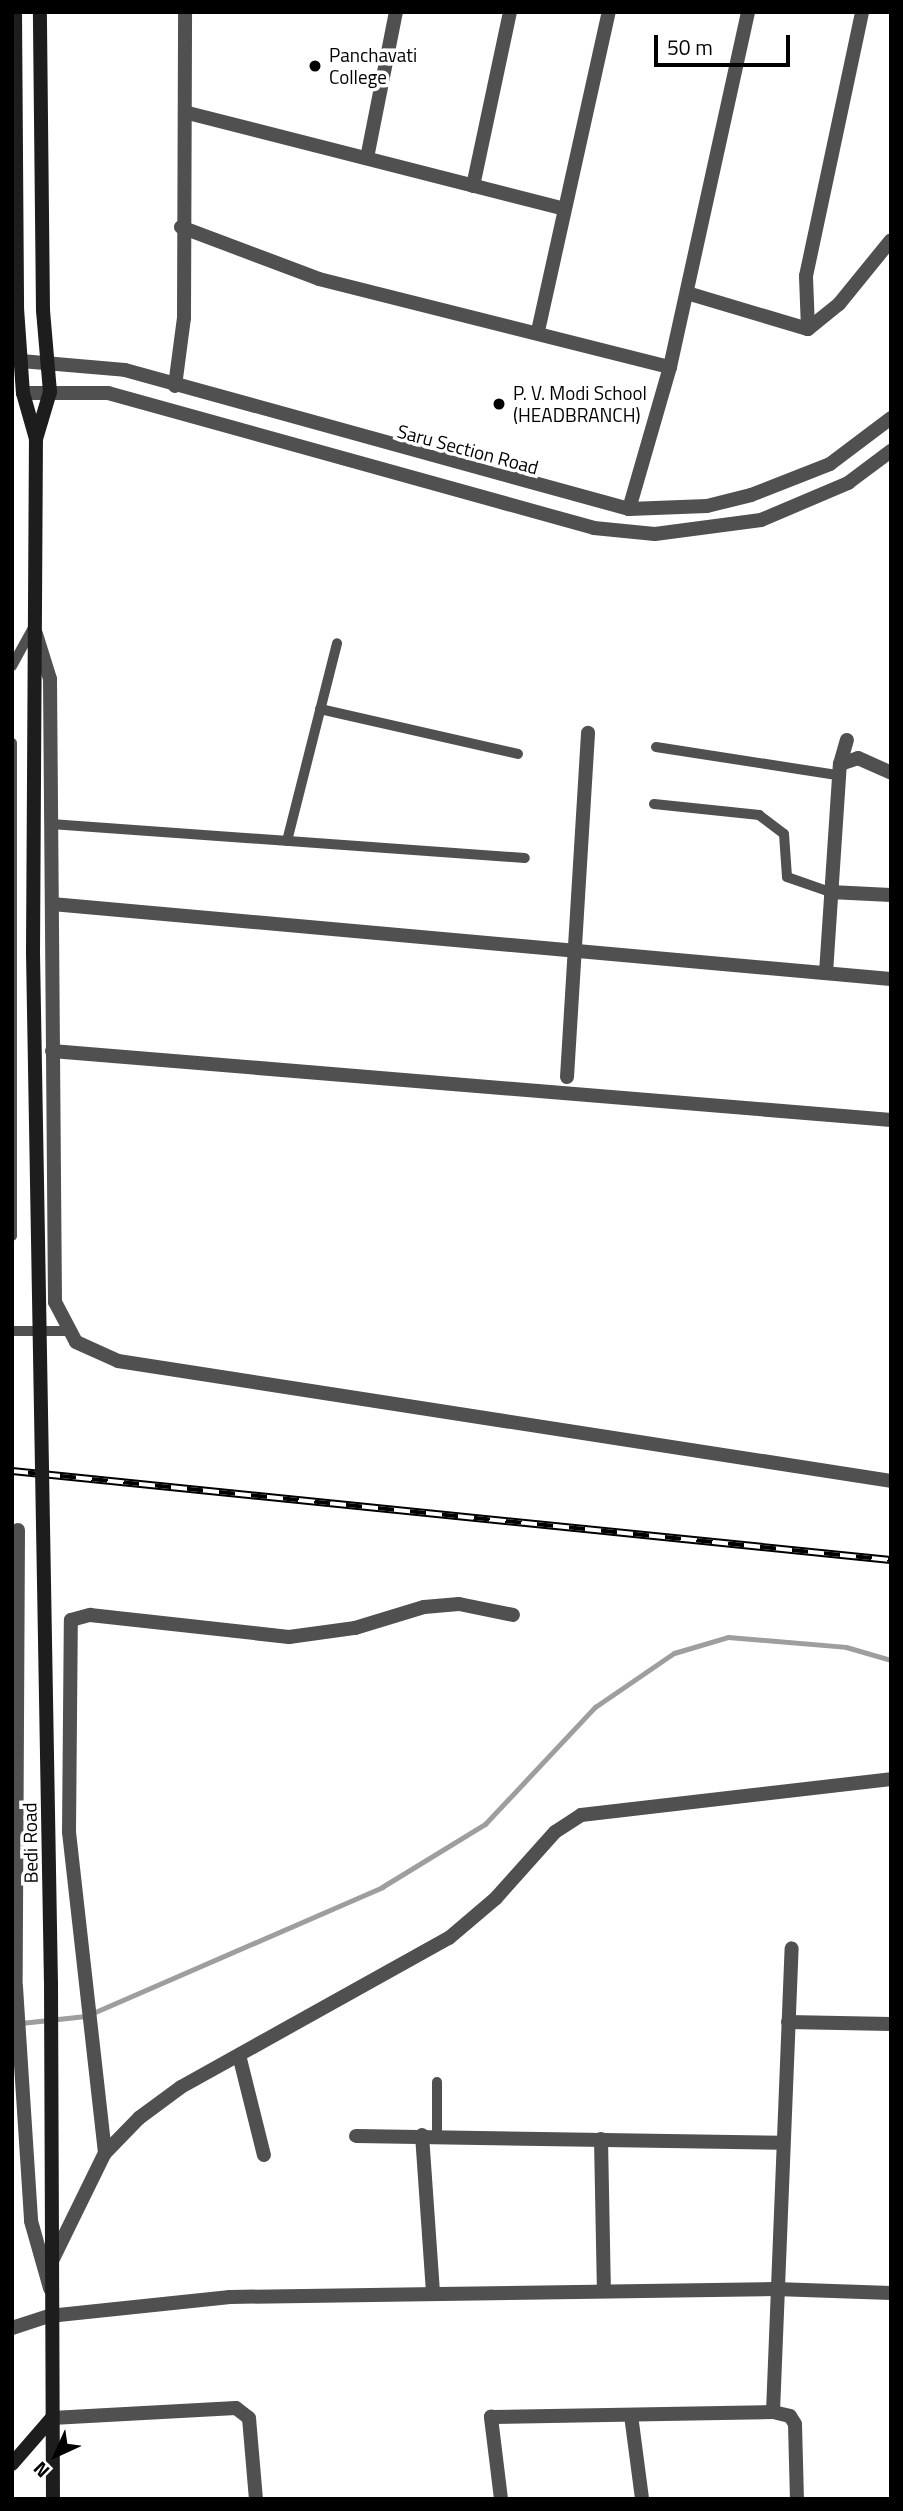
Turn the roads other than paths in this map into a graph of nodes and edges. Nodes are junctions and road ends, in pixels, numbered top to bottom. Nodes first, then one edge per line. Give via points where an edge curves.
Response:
1 (15, 12) edge
2 (40, 12) edge
3 (184, 12) edge
4 (396, 12) edge
5 (510, 12) edge
6 (609, 12) edge
7 (748, 12) edge
8 (862, 12) edge
9 (188, 113) junction
10 (367, 158) junction
11 (13, 170) edge
12 (473, 186) junction
13 (564, 209) junction
14 (181, 226) junction
15 (891, 240) edge
16 (14, 271) edge
17 (687, 293) junction
18 (808, 329) junction
19 (538, 331) junction
20 (21, 361) junction
21 (47, 362) junction
22 (670, 367) junction
23 (175, 386) junction
24 (50, 392) junction
25 (23, 393) junction
26 (891, 418) edge
27 (36, 439) junction
28 (891, 451) edge
29 (629, 509) junction
30 (34, 626) junction
31 (337, 643) dead end
32 (12, 666) edge
33 (320, 709) junction
34 (588, 733) dead end
35 (846, 740) dead end
36 (12, 743) edge
37 (656, 747) dead end
38 (518, 754) dead end
39 (839, 770) junction
40 (891, 773) edge
41 (654, 804) dead end
42 (51, 824) junction
43 (287, 841) junction
44 (525, 858) dead end
45 (830, 892) junction
46 (891, 895) edge
47 (52, 904) junction
48 (579, 949) junction
49 (826, 973) junction
50 (891, 979) edge
51 (52, 1051) junction
52 (567, 1077) dead end
53 (891, 1120) edge
54 (12, 1236) edge
55 (12, 1331) edge
56 (64, 1331) junction
57 (891, 1481) edge
58 (18, 1530) dead end
59 (16, 1609) edge
60 (513, 1615) dead end
61 (891, 1779) edge
62 (792, 1948) dead end
63 (788, 2022) junction
64 (891, 2024) edge
65 (239, 2055) junction
66 (437, 2082) dead end
67 (429, 2135) junction
68 (356, 2136) dead end
69 (601, 2139) junction
70 (782, 2143) junction
71 (105, 2153) junction
72 (264, 2155) dead end
73 (51, 2264) junction
74 (50, 2288) junction
75 (775, 2289) junction
76 (604, 2291) junction
77 (891, 2293) edge
78 (433, 2294) junction
79 (49, 2316) junction
80 (12, 2328) edge
81 (773, 2412) junction
82 (631, 2415) junction
83 (52, 2418) junction
84 (12, 2464) edge
85 (53, 2499) edge
86 (257, 2499) edge
87 (501, 2499) edge
88 (642, 2499) edge
89 (797, 2499) edge

1 - 11 main road
2 - 21 main road
3 - 9 street
4 - 10 street
5 - 12 street
6 - 13 street
7 - 17 street
8 - 18 street via 806,276
9 - 10 street
9 - 14 street
10 - 12 street
11 - 16 main road
12 - 13 street
13 - 19 street
14 - 19 street via 319,279
14 - 23 street via 184,318
15 - 18 street via 839,304
16 - 20 main road
17 - 18 street
17 - 22 street
19 - 22 street
20 - 21 street, Saru Section Road
20 - 25 main road
21 - 23 street, Saru Section Road via 125,370
21 - 24 main road
22 - 29 street
23 - 29 street, Saru Section Road
24 - 25 street, Saru Section Road
24 - 27 main road, Bedi Road
24 - 28 street, Saru Section Road via 145,401 594,527 655,534 761,520 848,483
25 - 27 main road
26 - 29 street, Saru Section Road via 858,446 799,479 707,506
27 - 30 main road, Bedi Road
30 - 32 lane
30 - 42 street via 50,679
30 - 73 main road, Bedi Road, bridge
31 - 33 lane
33 - 38 lane
33 - 43 lane
34 - 48 street
35 - 39 street
36 - 54 lane
37 - 39 lane
39 - 40 street via 858,758
39 - 45 street
41 - 45 lane via 759,815 784,834 787,877
42 - 43 lane
42 - 47 street
43 - 44 lane
45 - 46 street
45 - 49 street
47 - 48 street
47 - 51 street
48 - 49 street
48 - 52 street
49 - 50 street
51 - 53 street
51 - 56 street via 55,1302
55 - 56 lane
56 - 57 street via 92,1352 118,1361
58 - 59 street
59 - 74 street via 16,1987 21,2101 31,2221
60 - 71 street via 459,1604 424,1607 327,1634 289,1637 90,1615 71,1620 69,1832
61 - 65 street via 581,1815 555,1832 449,1938
62 - 63 street
63 - 64 street
63 - 70 street
65 - 71 street via 139,2118
65 - 72 street
66 - 67 lane
67 - 68 street
67 - 69 street
67 - 78 street
69 - 70 street
69 - 76 street
70 - 75 street
71 - 73 street
73 - 74 main road, Bedi Road
74 - 79 main road, Bedi Road
75 - 76 street
75 - 77 street
75 - 81 street
76 - 78 street
78 - 79 street via 230,2297
79 - 80 street
79 - 83 main road, Bedi Road
81 - 82 street
81 - 89 street via 790,2416 795,2424
82 - 87 street via 491,2417
82 - 88 street
83 - 84 main road
83 - 85 main road, Bedi Road
83 - 86 street via 236,2407 249,2418

